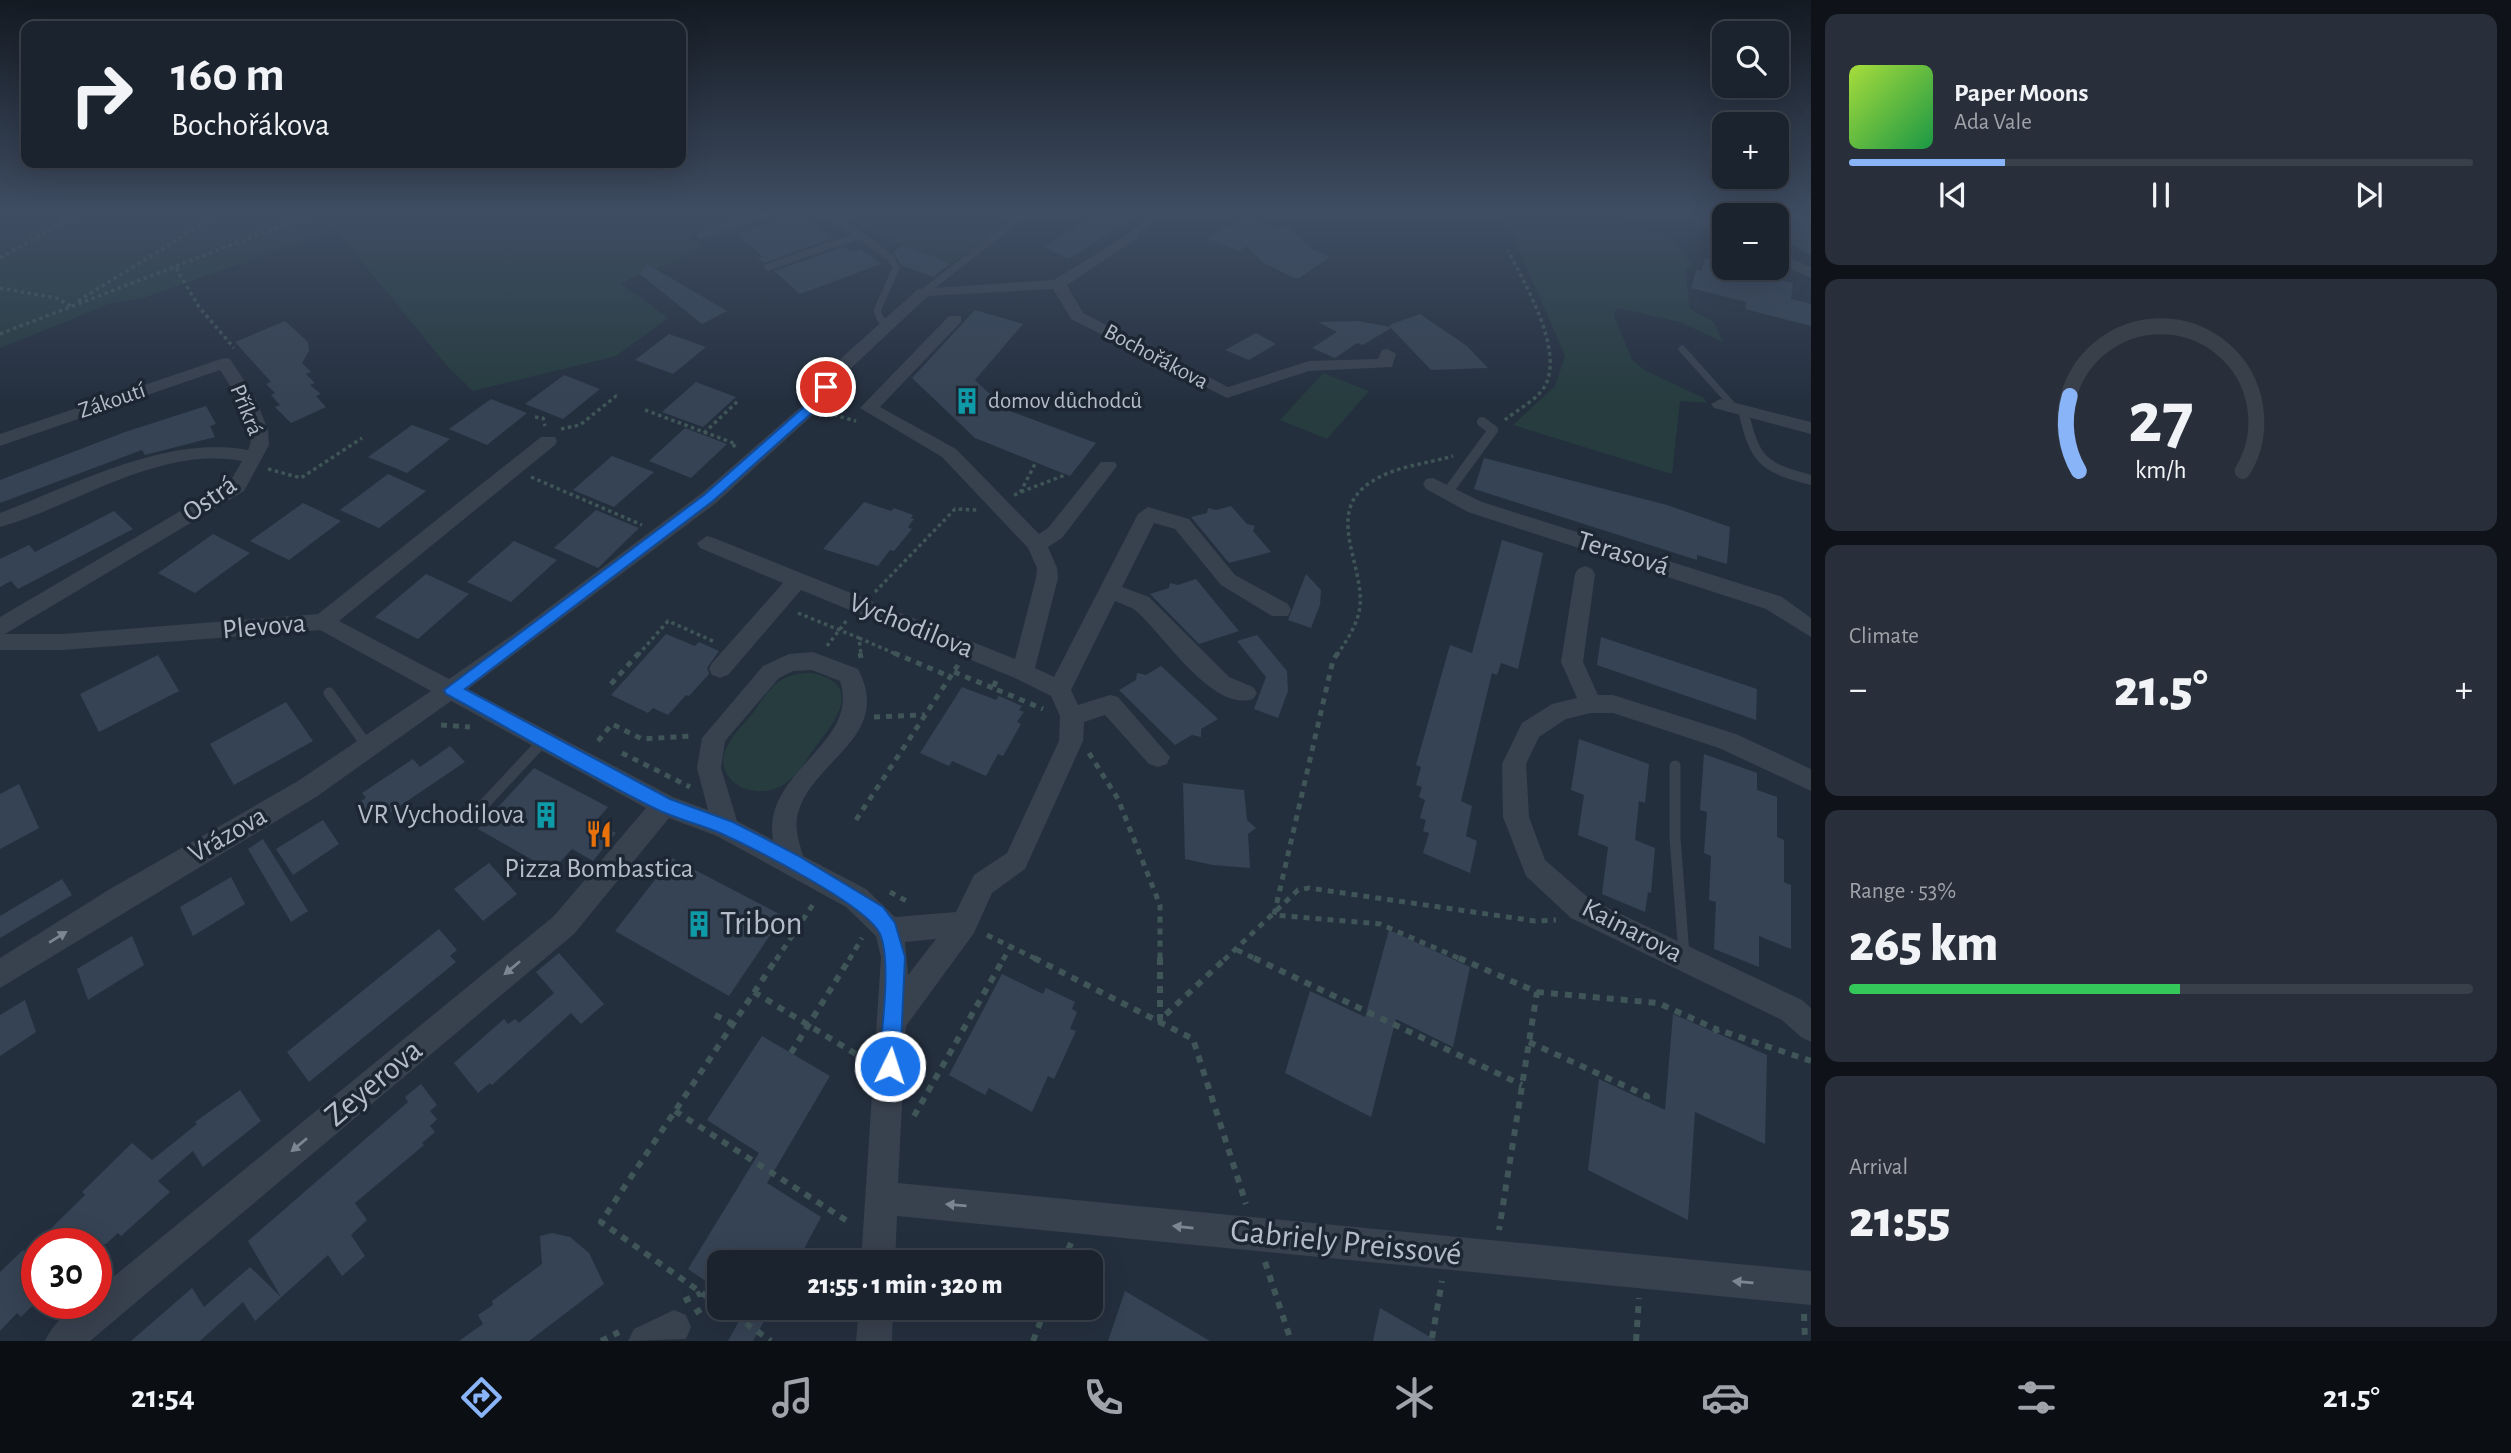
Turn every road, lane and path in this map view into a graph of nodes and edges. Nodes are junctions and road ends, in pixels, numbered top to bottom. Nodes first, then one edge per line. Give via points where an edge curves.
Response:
1 (117, 278) edge
2 (150, 278) edge
3 (182, 278) edge
4 (892, 278) edge
5 (943, 278) edge
6 (1068, 278) edge
7 (1520, 278) edge
8 (1058, 284) junction
9 (0, 288) edge
10 (924, 292) junction
11 (71, 306) junction
12 (955, 318) dead end
13 (887, 323) junction
14 (0, 334) edge
15 (1682, 349) dead end
16 (1388, 354) dead end
17 (224, 363) junction
18 (739, 401) dead end
19 (1733, 407) junction
20 (645, 410) dead end
21 (1482, 422) dead end
22 (1811, 428) edge
23 (1493, 429) junction
24 (705, 432) junction
25 (362, 438) dead end
26 (0, 440) edge
27 (548, 440) dead end
28 (1479, 447) junction
29 (727, 453) dead end
30 (1035, 464) dead end
31 (251, 465) junction
32 (1108, 466) dead end
33 (511, 468) junction
34 (1065, 475) dead end
35 (1811, 480) edge
36 (1024, 485) dead end
37 (1440, 489) joint
38 (1020, 492) dead end
39 (974, 512) dead end
40 (0, 520) edge
41 (662, 535) junction
42 (707, 543) dead end
43 (1037, 545) junction
44 (1585, 574) dead end
45 (799, 580) junction
46 (1111, 591) junction
47 (778, 604) junction
48 (863, 607) junction
49 (1280, 610) dead end
50 (323, 622) junction
51 (0, 627) edge
52 (1811, 629) edge
53 (840, 630) junction
54 (859, 638) junction
55 (0, 642) edge
56 (968, 650) junction
57 (736, 652) junction
58 (822, 653) dead end
59 (862, 661) dead end
60 (1014, 668) junction
61 (720, 669) dead end
62 (953, 675) junction
63 (611, 684) dead end
64 (993, 688) junction
65 (452, 690) junction
66 (1059, 690) junction
67 (328, 693) dead end
68 (1245, 693) dead end
69 (1591, 704) junction
70 (871, 706) dead end
71 (926, 715) junction
72 (871, 718) junction
73 (1066, 724) junction
74 (866, 727) dead end
75 (588, 736) dead end
76 (694, 736) dead end
77 (544, 740) junction
78 (368, 747) junction
79 (615, 750) dead end
80 (1158, 757) dead end
81 (1675, 766) dead end
82 (1811, 781) edge
83 (701, 792) dead end
84 (664, 805) junction
85 (475, 814) dead end
86 (856, 820) dead end
87 (726, 828) junction
88 (791, 861) junction
89 (828, 882) junction
90 (917, 907) dead end
91 (1581, 909) junction
92 (883, 911) junction
93 (1274, 915) junction
94 (964, 924) junction
95 (1011, 946) junction
96 (1237, 950) junction
97 (1685, 958) junction
98 (0, 974) edge
99 (754, 992) junction
100 (1537, 992) junction
101 (715, 1015) dead end
102 (892, 1019) junction
103 (1160, 1020) junction
104 (733, 1024) junction
105 (808, 1024) junction
106 (1811, 1027) edge
107 (1529, 1042) junction
108 (791, 1053) dead end
109 (1811, 1061) edge
110 (890, 1066) junction
111 (1522, 1085) junction
112 (1647, 1101) dead end
113 (675, 1111) junction
114 (911, 1121) dead end
115 (881, 1198) junction
116 (1255, 1234) junction
117 (1072, 1239) dead end
118 (876, 1250) edge
119 (879, 1250) edge
120 (1068, 1250) edge
121 (1494, 1258) junction
122 (1443, 1277) dead end
123 (707, 1296) edge
124 (1639, 1297) dead end
125 (1808, 1301) edge
126 (741, 1320) edge
127 (875, 1320) edge
128 (1041, 1320) edge
129 (1432, 1338) dead end
130 (63, 1341) edge
131 (771, 1341) edge
132 (874, 1341) edge
133 (1033, 1341) edge
134 (1291, 1341) edge
135 (1636, 1341) edge
136 (1805, 1341) edge

1 - 11 path
2 - 11 path
3 - 17 path via 199,307 235,346
4 - 13 lane via 877,311
5 - 10 lane
6 - 8 street
7 - 23 path via 1549,343 1552,366 1546,385
8 - 10 street
8 - 16 street, Bochořákova via 1077,316 1227,393 1295,368 1323,364 1367,367 1386,363
9 - 11 path via 56,298
10 - 13 street
11 - 14 path
12 - 43 street via 869,408 949,453
13 - 41 street via 843,366 810,408
15 - 19 lane
17 - 26 street, Zákoutí
17 - 31 street, Příkrá via 246,397 259,430 260,445
18 - 24 path
19 - 22 street
19 - 35 lane via 1759,462
20 - 24 path
21 - 23 lane
23 - 28 lane
24 - 29 path via 736,444
25 - 31 path via 301,478
27 - 33 street, Plevova
28 - 37 lane
28 - 93 path via 1392,472 1368,483 1351,501 1346,536 1360,604 1349,639 1333,660
30 - 36 path
31 - 40 street, Ostrá via 221,450 197,452 150,463
31 - 51 street, Ostrá via 237,486
32 - 43 street via 1055,533
33 - 41 path
33 - 50 street, Plevova
34 - 38 path
37 - 52 street, Terasová via 1475,507 1751,594 1774,603
39 - 48 path via 955,509 912,556 888,573
41 - 65 street
42 - 45 street, Vychodilova
43 - 60 street via 1047,578
44 - 69 street via 1572,663
45 - 47 street
45 - 48 street, Vychodilova
46 - 49 street via 1148,514 1182,524 1228,580
46 - 66 street
46 - 68 street via 1141,603 1221,683
47 - 53 path
47 - 57 street
48 - 53 path
48 - 56 street, Vychodilova
50 - 55 street, Plevova via 63,642
50 - 65 street
53 - 54 path
53 - 58 path
54 - 59 path
54 - 62 path
56 - 60 street, Vychodilova
56 - 62 path
57 - 61 street
57 - 63 path via 668,621
60 - 64 path
60 - 66 street, Vychodilova
62 - 64 path
62 - 71 path
64 - 73 path
65 - 77 street
65 - 78 street, Vrázova
66 - 73 street
67 - 78 lane
69 - 82 street, Kainarova via 1613,704 1727,741
69 - 91 street, Kainarova via 1560,711 1530,730 1514,764 1516,817 1535,868
70 - 72 path
71 - 72 path
71 - 86 path
72 - 74 path
73 - 80 street via 1110,704
73 - 94 street via 1016,861 984,884
73 - 103 path via 1118,799 1160,905
75 - 76 path via 600,742 612,724 642,739
77 - 84 street
77 - 85 lane
98 -> 78 street, Vrázova via 307,789
79 - 83 path
81 - 97 lane via 1675,838
84 - 87 street
84 -> 130 street, Zeyerova via 564,925
87 - 88 street
87 - 88 street via 709,768 714,738 771,672 789,663 813,661 850,675 859,691 856,715 787,807 783,832
88 - 89 street
89 - 92 street
89 - 99 path
90 - 92 path
91 - 93 path via 1566,920 1535,921 1309,888 1298,890
91 - 97 street, Kainarova
92 - 94 street
92 - 102 street via 895,957
92 - 105 path
93 - 96 path
93 - 100 path via 1380,924
94 - 95 path
94 - 102 street
95 - 103 path
95 - 114 path
96 - 103 path
96 - 111 path
97 - 106 street, Kainarova via 1792,1010
99 - 104 path
99 - 105 path
100 - 107 path
100 - 109 path via 1658,1003 1716,1031
101 - 104 path
102 - 110 street
103 - 116 path via 1193,1039
104 - 113 path
105 - 108 path
105 - 110 path via 869,1062
107 - 111 path
107 - 112 path via 1647,1096
110 - 115 street
111 - 121 path
113 - 118 path
113 - 123 path via 601,1222
116 -> 115 street, Gabriely Preissové
115 - 119 street
116 - 121 street, Gabriely Preissové
116 - 134 path
117 - 120 path
125 -> 121 street, Gabriely Preissové
122 - 129 path
124 - 135 path
125 - 136 path
126 - 131 path
127 - 132 street
128 - 133 path

